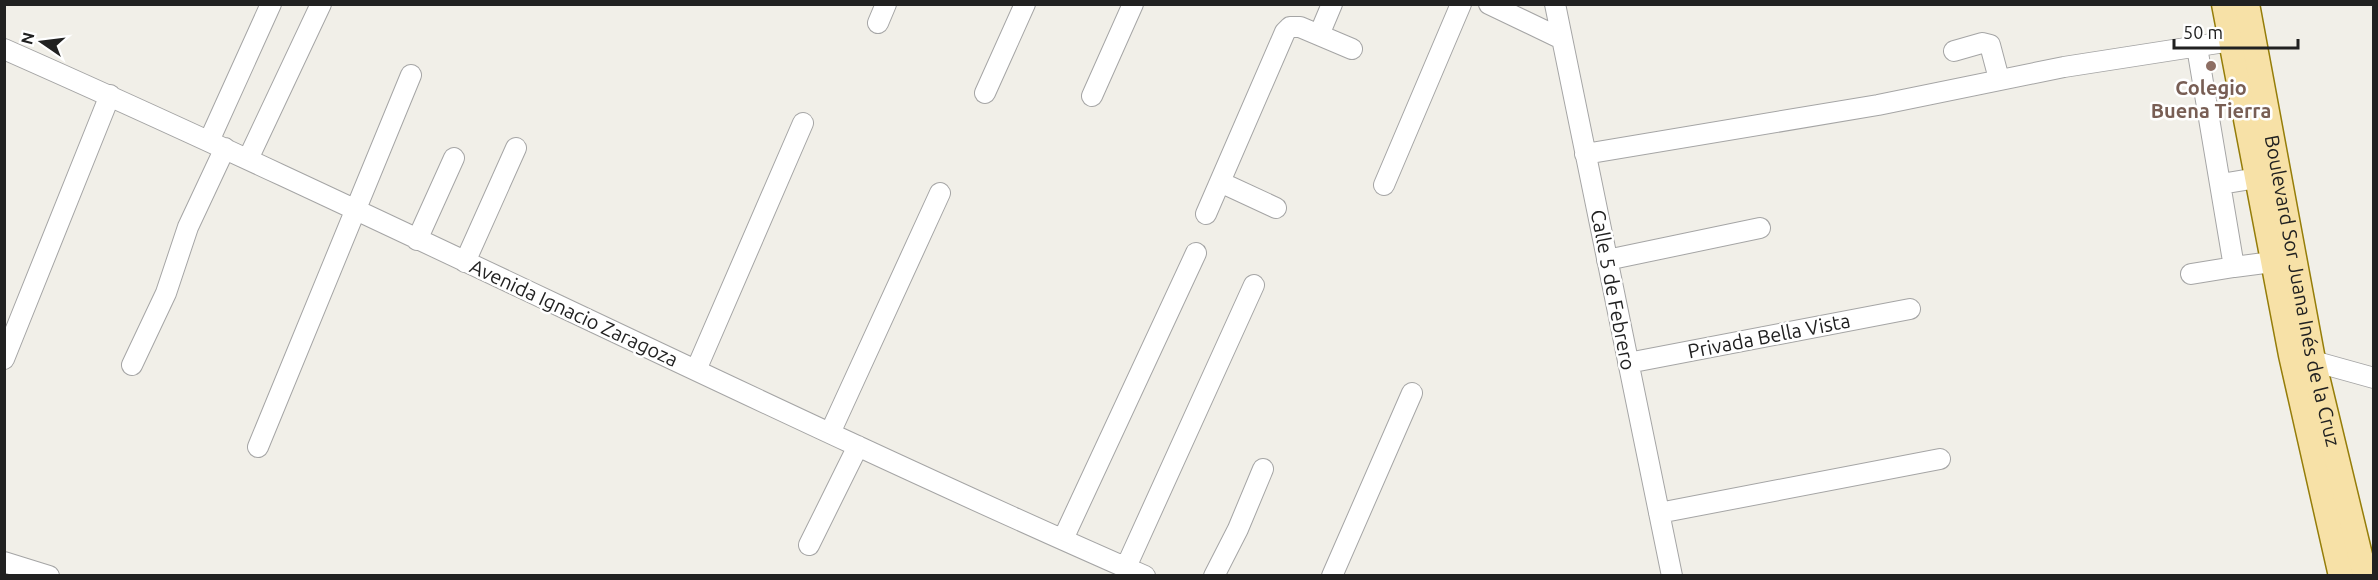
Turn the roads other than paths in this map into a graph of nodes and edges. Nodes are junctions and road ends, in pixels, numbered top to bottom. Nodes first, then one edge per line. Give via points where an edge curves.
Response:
1 (271, 4) edge
2 (321, 4) edge
3 (886, 4) edge
4 (1025, 4) edge
5 (1133, 4) edge
6 (1332, 4) edge
7 (1461, 4) edge
8 (1489, 4) edge
9 (1555, 4) edge
10 (2224, 4) edge
11 (2247, 4) edge
12 (878, 23) dead end
13 (1319, 35) junction
14 (1562, 39) junction
15 (2231, 41) junction
16 (2197, 47) junction
17 (4, 49) edge
18 (1352, 49) dead end
19 (1954, 51) dead end
20 (411, 75) dead end
21 (1999, 80) junction
22 (985, 93) dead end
23 (110, 95) junction
24 (1092, 96) dead end
25 (803, 123) dead end
26 (217, 145) junction
27 (516, 148) dead end
28 (1586, 154) junction
29 (454, 158) dead end
30 (248, 159) junction
31 (2257, 178) junction
32 (1220, 182) junction
33 (2221, 184) junction
34 (1384, 185) dead end
35 (940, 193) dead end
36 (1276, 208) dead end
37 (356, 210) junction
38 (1206, 214) dead end
39 (1760, 228) dead end
40 (417, 240) junction
41 (1196, 254) dead end
42 (1607, 260) junction
43 (465, 262) junction
44 (2272, 262) junction
45 (2234, 267) junction
46 (2191, 274) dead end
47 (1254, 285) dead end
48 (1910, 309) dead end
49 (2302, 357) junction
50 (4, 358) edge
51 (1628, 363) junction
52 (132, 365) dead end
53 (696, 370) junction
54 (2373, 378) edge
55 (1412, 393) dead end
56 (831, 433) junction
57 (858, 446) junction
58 (258, 447) dead end
59 (1941, 459) dead end
60 (1263, 469) dead end
61 (1659, 513) junction
62 (1063, 539) junction
63 (809, 545) dead end
64 (4, 562) edge
65 (1126, 567) junction
66 (49, 576) edge
67 (1145, 576) edge
68 (1214, 576) edge
69 (1332, 576) edge
70 (1672, 576) edge
71 (2341, 576) edge
72 (2365, 576) edge

1 - 26 street
2 - 30 street
3 - 12 street
4 - 22 street
5 - 24 street
6 - 13 street
7 - 34 street
8 - 14 street
9 - 14 street, Calle 5 de Febrero
10 - 15 main road, Boulevard Sor Juana Inés de la Cruz
11 - 49 main road, Boulevard Sor Juana Inés de la Cruz
13 - 18 street
13 - 32 street via 1295,27 1285,32
14 - 28 street, Calle 5 de Febrero
15 - 16 street
15 - 31 main road, Boulevard Sor Juana Inés de la Cruz
16 - 21 street
16 - 33 street
17 - 23 street, Avenida Ignacio Zaragoza
19 - 21 street via 1982,43 1990,45
20 - 37 street
21 - 28 street via 1878,105
23 - 26 street, Avenida Ignacio Zaragoza
23 - 50 street
25 - 53 street
26 - 30 street, Avenida Ignacio Zaragoza
26 - 52 street via 166,293
27 - 43 street
28 - 42 street, Calle 5 de Febrero
29 - 40 street
30 - 37 street, Avenida Ignacio Zaragoza
31 - 33 street
31 - 44 main road, Boulevard Sor Juana Inés de la Cruz
32 - 36 street
32 - 38 street
33 - 45 street
35 - 56 street
37 - 40 street, Avenida Ignacio Zaragoza
37 - 58 street
39 - 42 street
40 - 43 street, Avenida Ignacio Zaragoza
41 - 62 street
42 - 51 street, Calle 5 de Febrero
43 - 53 street, Avenida Ignacio Zaragoza
44 - 45 street
44 - 49 main road, Boulevard Sor Juana Inés de la Cruz
45 - 46 street
47 - 65 street
48 - 51 street, Privada Bella Vista
49 - 54 street
49 - 71 main road, Boulevard Sor Juana Inés de la Cruz
49 - 72 main road, Boulevard Sor Juana Inés de la Cruz
51 - 61 street, Calle 5 de Febrero
53 - 56 street, Avenida Ignacio Zaragoza
55 - 69 street
56 - 57 street, Avenida Ignacio Zaragoza
57 - 62 street, Avenida Ignacio Zaragoza
57 - 63 street
59 - 61 street
60 - 68 street
61 - 70 street, Calle 5 de Febrero
62 - 65 street, Avenida Ignacio Zaragoza
64 - 66 street
65 - 67 street, Avenida Ignacio Zaragoza

